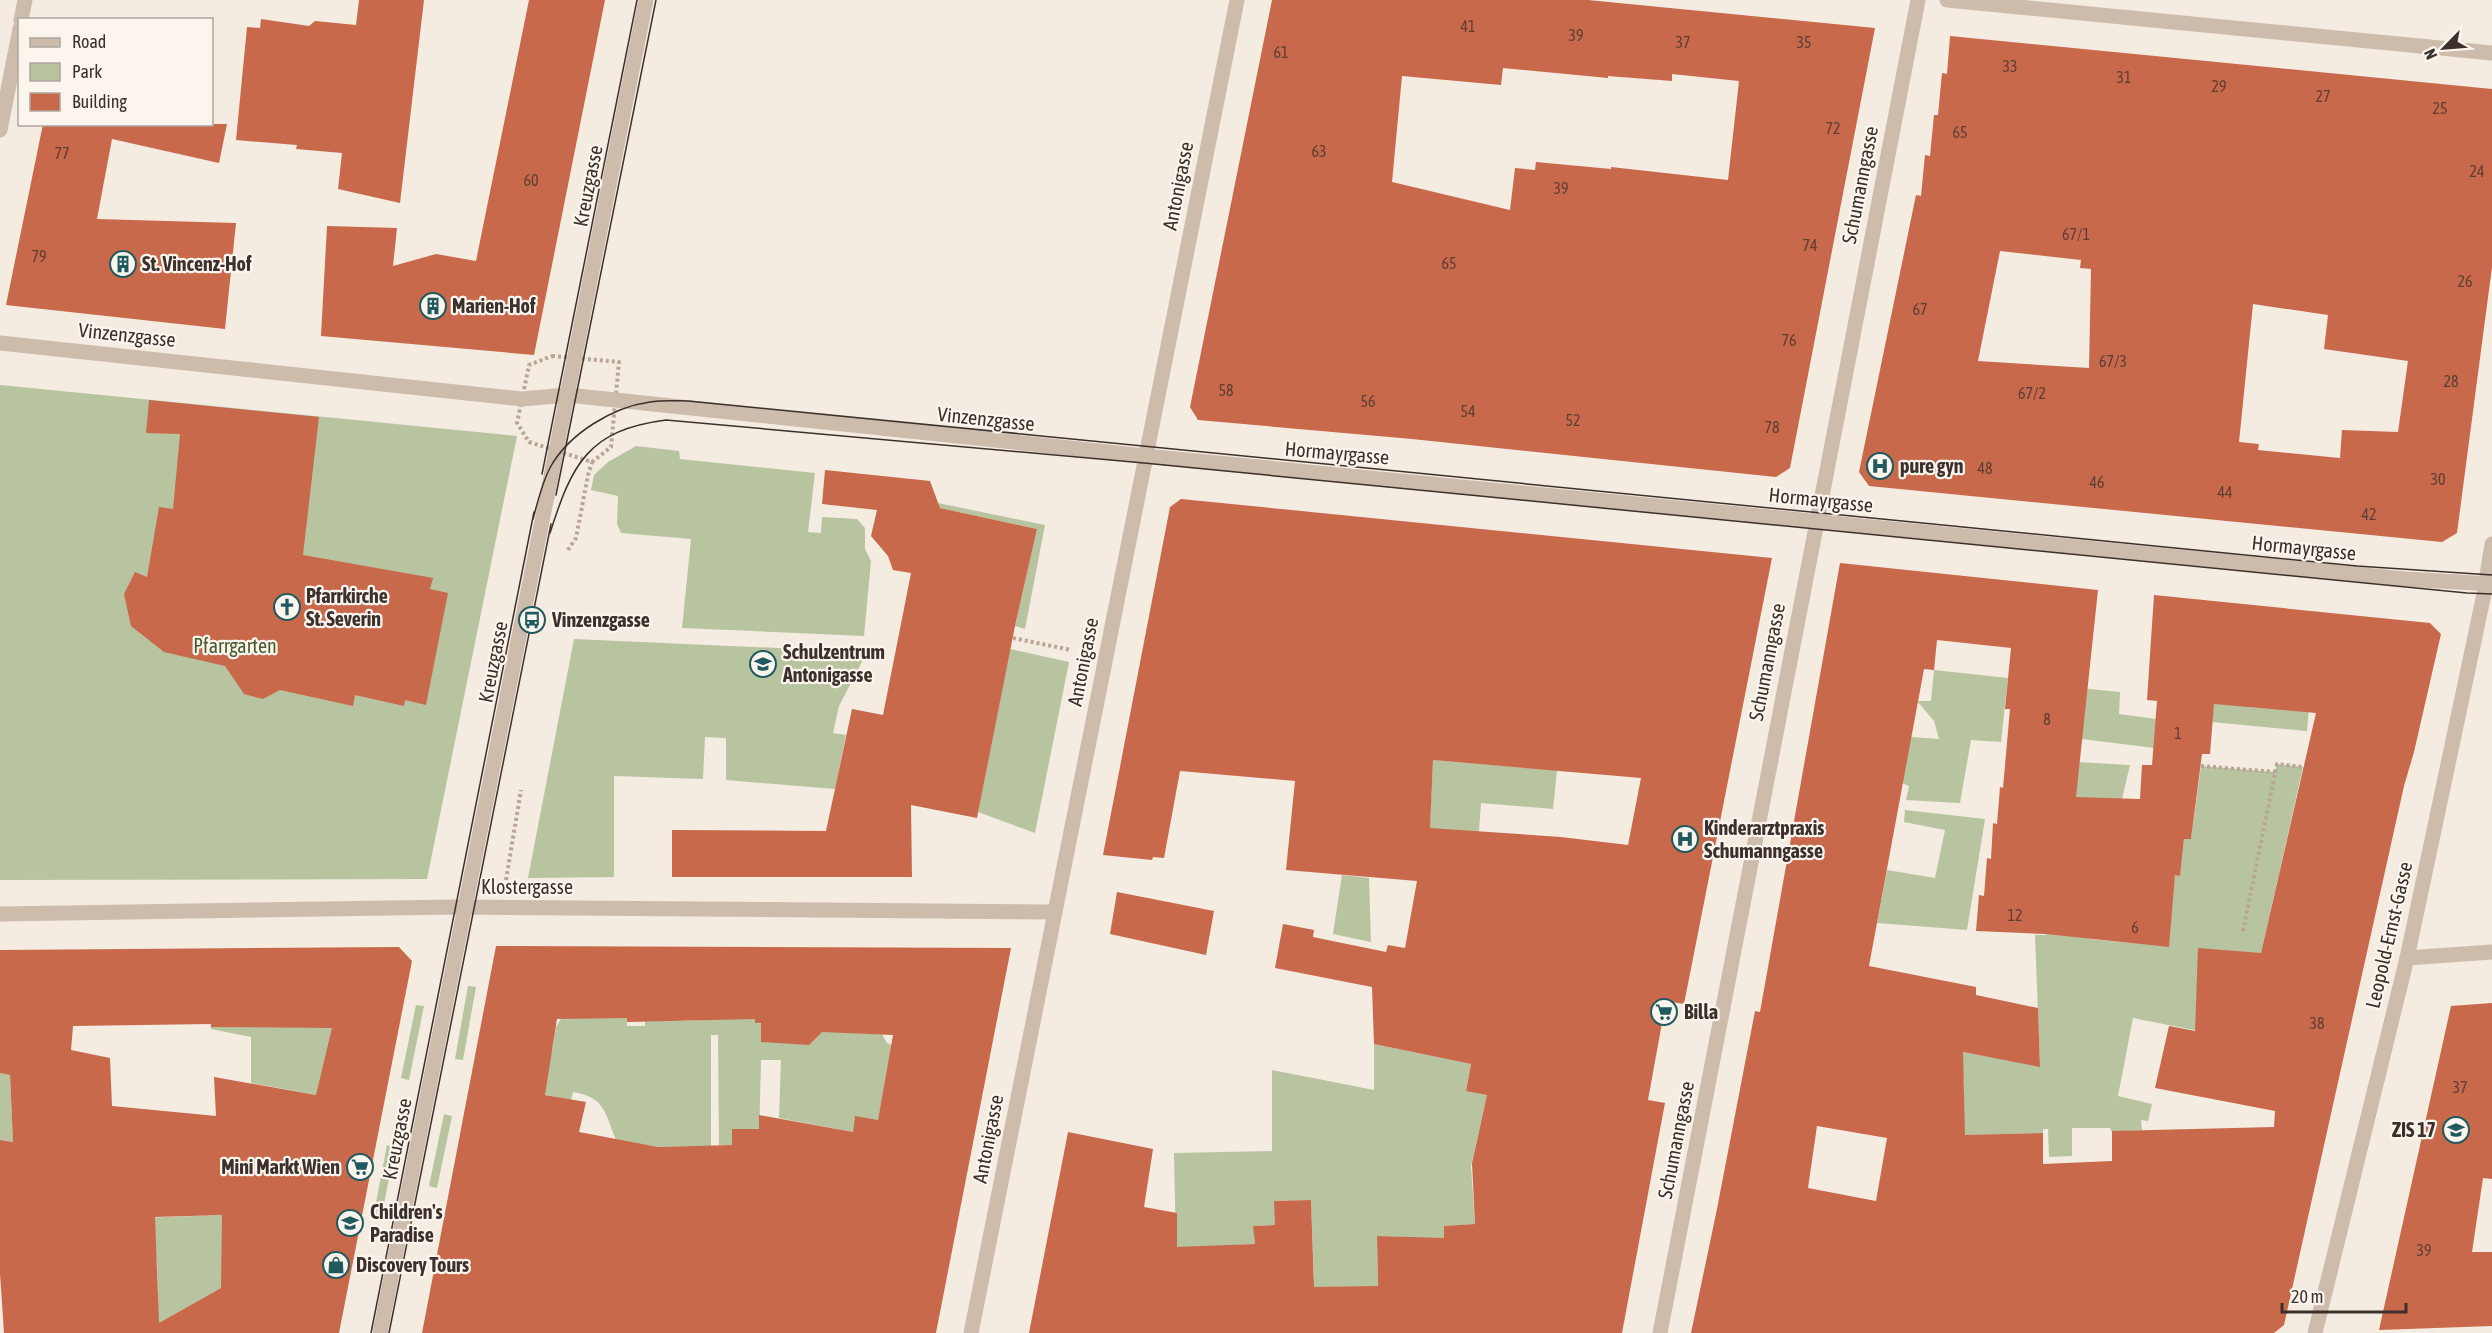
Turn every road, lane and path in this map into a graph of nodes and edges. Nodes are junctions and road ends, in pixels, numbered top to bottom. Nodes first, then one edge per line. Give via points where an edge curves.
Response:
1 (25, 0) edge
2 (646, 0) edge
3 (1237, 0) edge
4 (1918, 0) edge
5 (1947, 0) edge
6 (21, 18) edge
7 (18, 38) edge
8 (2492, 53) edge
9 (0, 130) edge
10 (0, 343) edge
11 (568, 395) junction
12 (1145, 456) junction
13 (1816, 520) junction
14 (2492, 544) edge
15 (2489, 584) edge
16 (1013, 638) dead end
17 (1071, 650) dead end
18 (2201, 766) dead end
19 (2303, 766) dead end
20 (2275, 772) junction
21 (464, 908) junction
22 (1054, 912) junction
23 (0, 914) edge
24 (2243, 931) dead end
25 (2492, 952) edge
26 (2407, 958) junction
27 (380, 1333) edge
28 (971, 1333) edge
29 (1660, 1333) edge
30 (2315, 1333) edge

1 - 6 street
2 - 11 street, Kreuzgasse
3 - 12 street, Antonigasse
4 - 13 street, Schumanngasse
5 - 8 street
7 - 9 street
10 - 11 street, Vinzenzgasse via 522,399
11 - 12 street, Vinzenzgasse
11 - 21 street, Kreuzgasse
12 - 13 street, Hormayrgasse
12 - 22 street, Antonigasse
13 - 15 street, Hormayrgasse via 2415,580
13 - 29 street, Schumanngasse
14 - 15 street, Leopold-Ernst-Gasse
15 - 26 street, Leopold-Ernst-Gasse
16 - 17 path
18 - 20 path
19 - 20 path via 2277,764
20 - 24 path
21 - 22 street, Klostergasse
21 - 23 street, Klostergasse
21 - 27 street, Kreuzgasse
22 - 28 street, Antonigasse
25 - 26 street
26 - 30 street, Leopold-Ernst-Gasse

